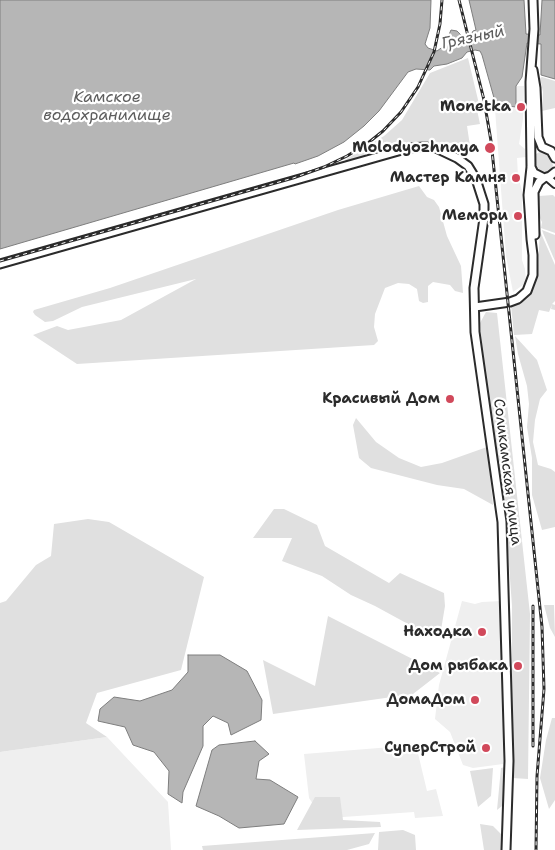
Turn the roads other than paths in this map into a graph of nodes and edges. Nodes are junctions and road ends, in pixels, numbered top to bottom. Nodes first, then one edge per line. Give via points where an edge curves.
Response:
1 (533, 0) edge
2 (532, 68) junction
3 (542, 147) junction
4 (530, 157) junction
5 (555, 158) edge
6 (531, 167) junction
7 (555, 172) edge
8 (546, 178) junction
9 (555, 184) edge
10 (533, 255) junction
11 (0, 264) edge
12 (474, 307) junction
13 (506, 850) edge

1 - 2 main road
2 - 3 main road via 538,137
2 - 4 main road
3 - 4 main road
3 - 5 main road via 552,152
4 - 6 main road
6 - 8 main road via 537,175
6 - 10 main road via 528,195
7 - 8 main road
8 - 9 street
8 - 10 main road via 539,182 534,192
10 - 12 main road via 532,280 520,297 510,302
11 - 12 main road, Соликамская улица via 404,149 429,147 453,155 468,166 483,198 484,218 474,278
12 - 13 main road, Соликамская улица via 502,522 509,761

